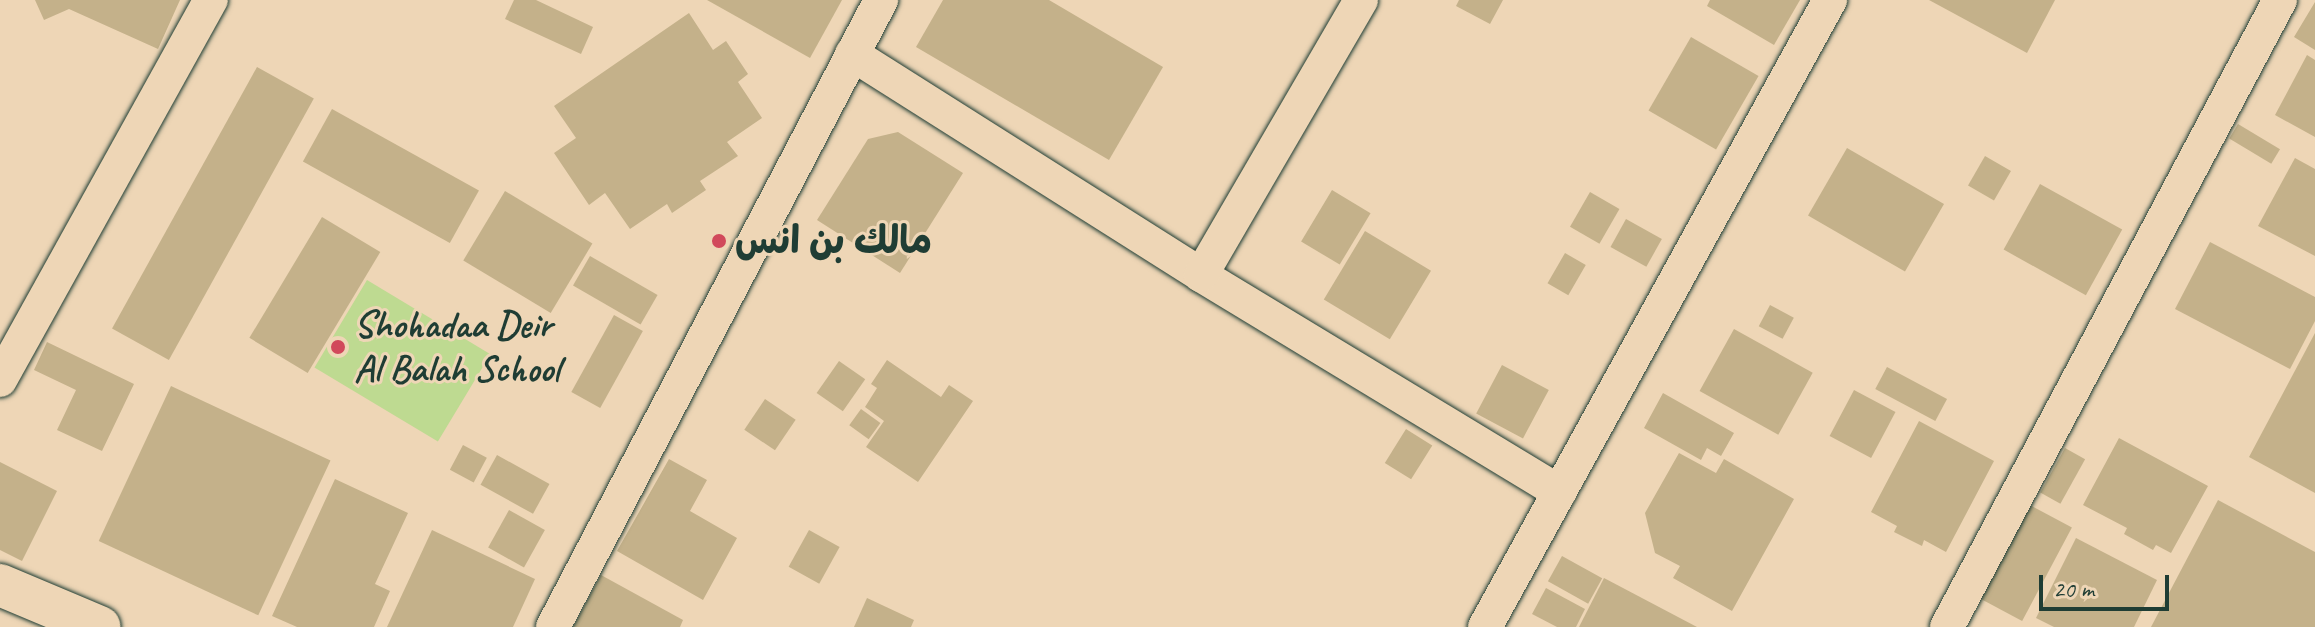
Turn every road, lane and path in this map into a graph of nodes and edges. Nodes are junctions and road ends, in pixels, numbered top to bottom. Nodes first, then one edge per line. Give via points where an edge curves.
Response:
1 (211, 0) edge
2 (881, 0) edge
3 (1361, 0) edge
4 (1830, 0) edge
5 (2280, 0) edge
6 (852, 54) junction
7 (1201, 275) junction
8 (0, 380) edge
9 (1560, 492) junction
10 (0, 585) edge
11 (100, 627) edge
12 (553, 627) edge
13 (1485, 627) edge
14 (1947, 627) edge

1 - 8 street
2 - 6 street
3 - 7 street
4 - 9 street
5 - 14 street
6 - 7 street
6 - 12 street
7 - 9 street
9 - 13 street
10 - 11 street

